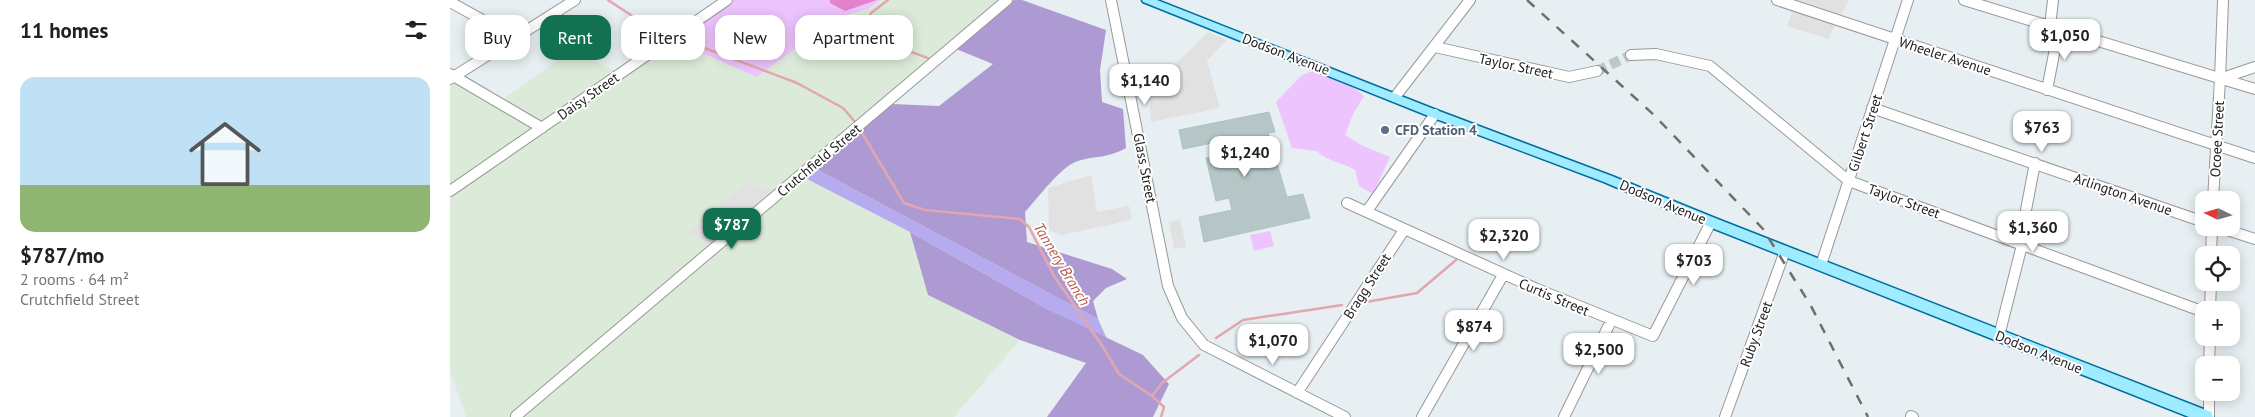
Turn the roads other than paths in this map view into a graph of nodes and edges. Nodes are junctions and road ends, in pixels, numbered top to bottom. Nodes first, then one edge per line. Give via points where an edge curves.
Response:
1 (575, 0) edge
2 (727, 0) edge
3 (1006, 0) edge
4 (1111, 0) edge
5 (1147, 0) edge
6 (1470, 0) edge
7 (1777, 0) edge
8 (1908, 0) edge
9 (1964, 0) edge
10 (2053, 0) edge
11 (2223, 0) edge
12 (450, 2) edge
13 (473, 15) edge
14 (2054, 27) junction
15 (530, 28) edge
16 (1895, 40) junction
17 (1435, 47) junction
18 (1630, 55) tunnel mouth
19 (479, 60) edge
20 (2255, 67) edge
21 (1597, 71) tunnel mouth
22 (451, 77) edge
23 (2220, 79) junction
24 (2255, 89) edge
25 (2047, 90) junction
26 (1395, 97) junction
27 (1872, 108) junction
28 (1435, 114) junction
29 (542, 128) junction
30 (2217, 146) junction
31 (2255, 158) edge
32 (2035, 163) junction
33 (1849, 181) junction
34 (450, 191) edge
35 (2214, 191) edge
36 (1347, 203) dead end
37 (1367, 211) junction
38 (2195, 219) edge
39 (1711, 222) junction
40 (1404, 230) junction
41 (2240, 234) edge
42 (2255, 239) edge
43 (2022, 245) junction
44 (1786, 251) junction
45 (1821, 265) junction
46 (1503, 275) junction
47 (2195, 309) edge
48 (1611, 321) junction
49 (2000, 336) junction
50 (1297, 393) junction
51 (2207, 401) edge
52 (516, 416) edge
53 (2203, 416) edge
54 (1345, 417) edge
55 (1422, 417) edge
56 (1564, 417) edge
57 (1725, 417) edge

1 - 15 street
2 - 29 street, Daisy Street
3 - 52 street, Crutchfield Street
4 - 50 street, Glass Street via 1168,286 1177,312 1190,332 1204,345
5 - 26 main road, Dodson Avenue
6 - 17 street
7 - 16 street, Wheeler Avenue
8 - 16 street, Gilbert Street
9 - 14 street
10 - 14 street
11 - 23 street, Ocoee Street
12 - 13 street
14 - 23 street
14 - 25 street
16 - 25 street, Wheeler Avenue
16 - 27 street, Gilbert Street
17 - 21 street, Taylor Street via 1568,77
17 - 26 street
18 - 33 street, Taylor Street via 1656,54 1710,66
19 - 22 street
20 - 23 street
22 - 29 street
23 - 24 street
23 - 30 street, Ocoee Street
25 - 30 street, Wheeler Avenue
26 - 28 main road, Dodson Avenue
27 - 32 street, Arlington Avenue
27 - 33 street, Gilbert Street
28 - 37 street
28 - 39 main road, Dodson Avenue via 1608,179
29 - 34 street, Daisy Street
30 - 31 street, Wheeler Avenue
30 - 35 street, Ocoee Street
32 - 38 street, Arlington Avenue
32 - 43 street
33 - 43 street, Taylor Street
33 - 45 street, Gilbert Street
36 - 37 street, Curtis Street
37 - 40 street, Curtis Street
39 - 44 main road, Dodson Avenue
39 - 48 street, Curtis Street via 1654,336
40 - 46 street, Curtis Street
40 - 50 street, Bragg Street
41 - 42 street
43 - 47 street, Taylor Street
43 - 49 street
44 - 45 main road, Dodson Avenue
44 - 57 street, Ruby Street
45 - 49 main road, Dodson Avenue
46 - 48 street, Curtis Street
46 - 55 street
48 - 56 street
49 - 53 main road, Dodson Avenue
50 - 54 street, Glass Street
51 - 53 street

